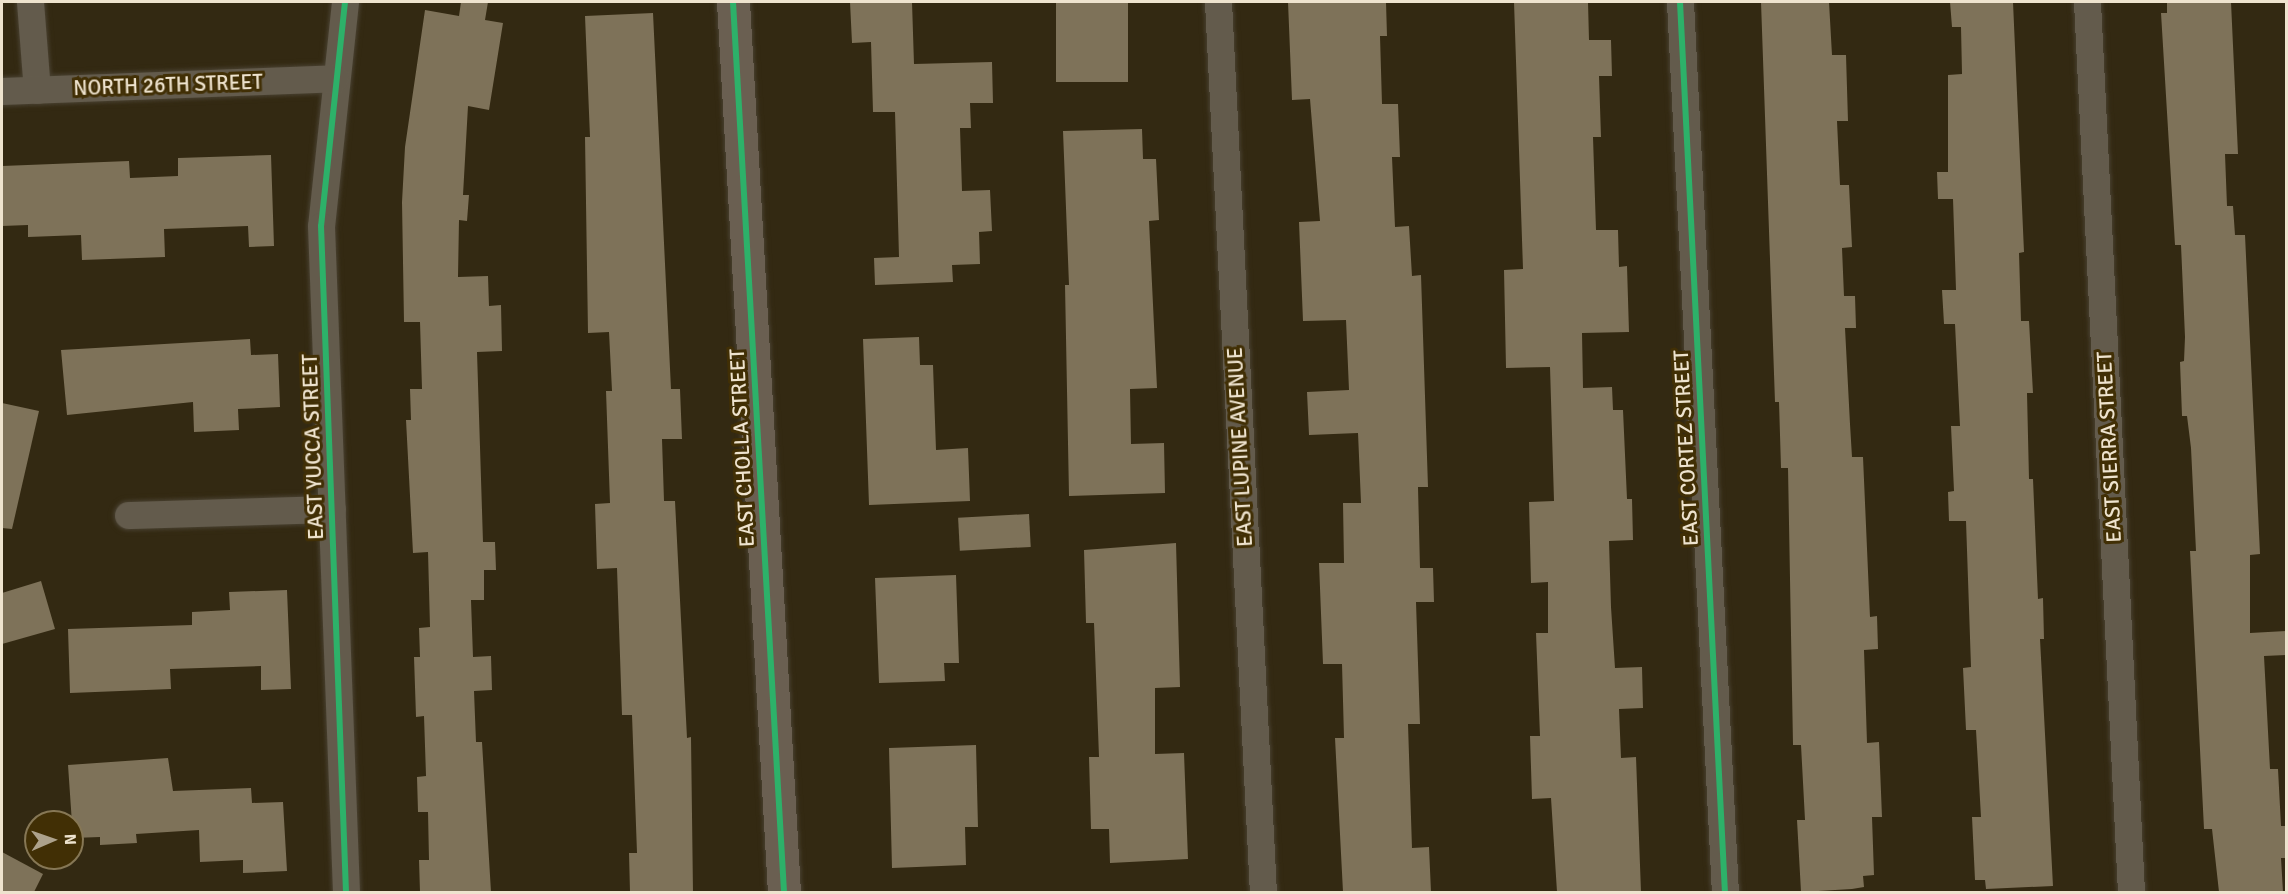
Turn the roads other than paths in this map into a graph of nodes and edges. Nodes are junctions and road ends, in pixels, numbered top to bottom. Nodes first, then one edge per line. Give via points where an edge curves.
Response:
1 (30, 2) edge
2 (345, 2) edge
3 (733, 2) edge
4 (1218, 2) edge
5 (1680, 2) edge
6 (2087, 2) edge
7 (335, 78) junction
8 (37, 90) junction
9 (2, 91) edge
10 (332, 509) junction
11 (128, 515) dead end
12 (346, 892) edge
13 (784, 892) edge
14 (1263, 892) edge
15 (1725, 892) edge
16 (2131, 892) edge

1 - 8 street
2 - 7 street, EAST YUCCA STREET
3 - 13 street, EAST CHOLLA STREET
4 - 14 street, EAST LUPINE AVENUE
5 - 15 street, EAST CORTEZ STREET
6 - 16 street, EAST SIERRA STREET
7 - 8 street, NORTH 26TH STREET
7 - 10 street, EAST YUCCA STREET via 321,226
8 - 9 street, NORTH 26TH STREET
10 - 11 street
10 - 12 street, EAST YUCCA STREET

